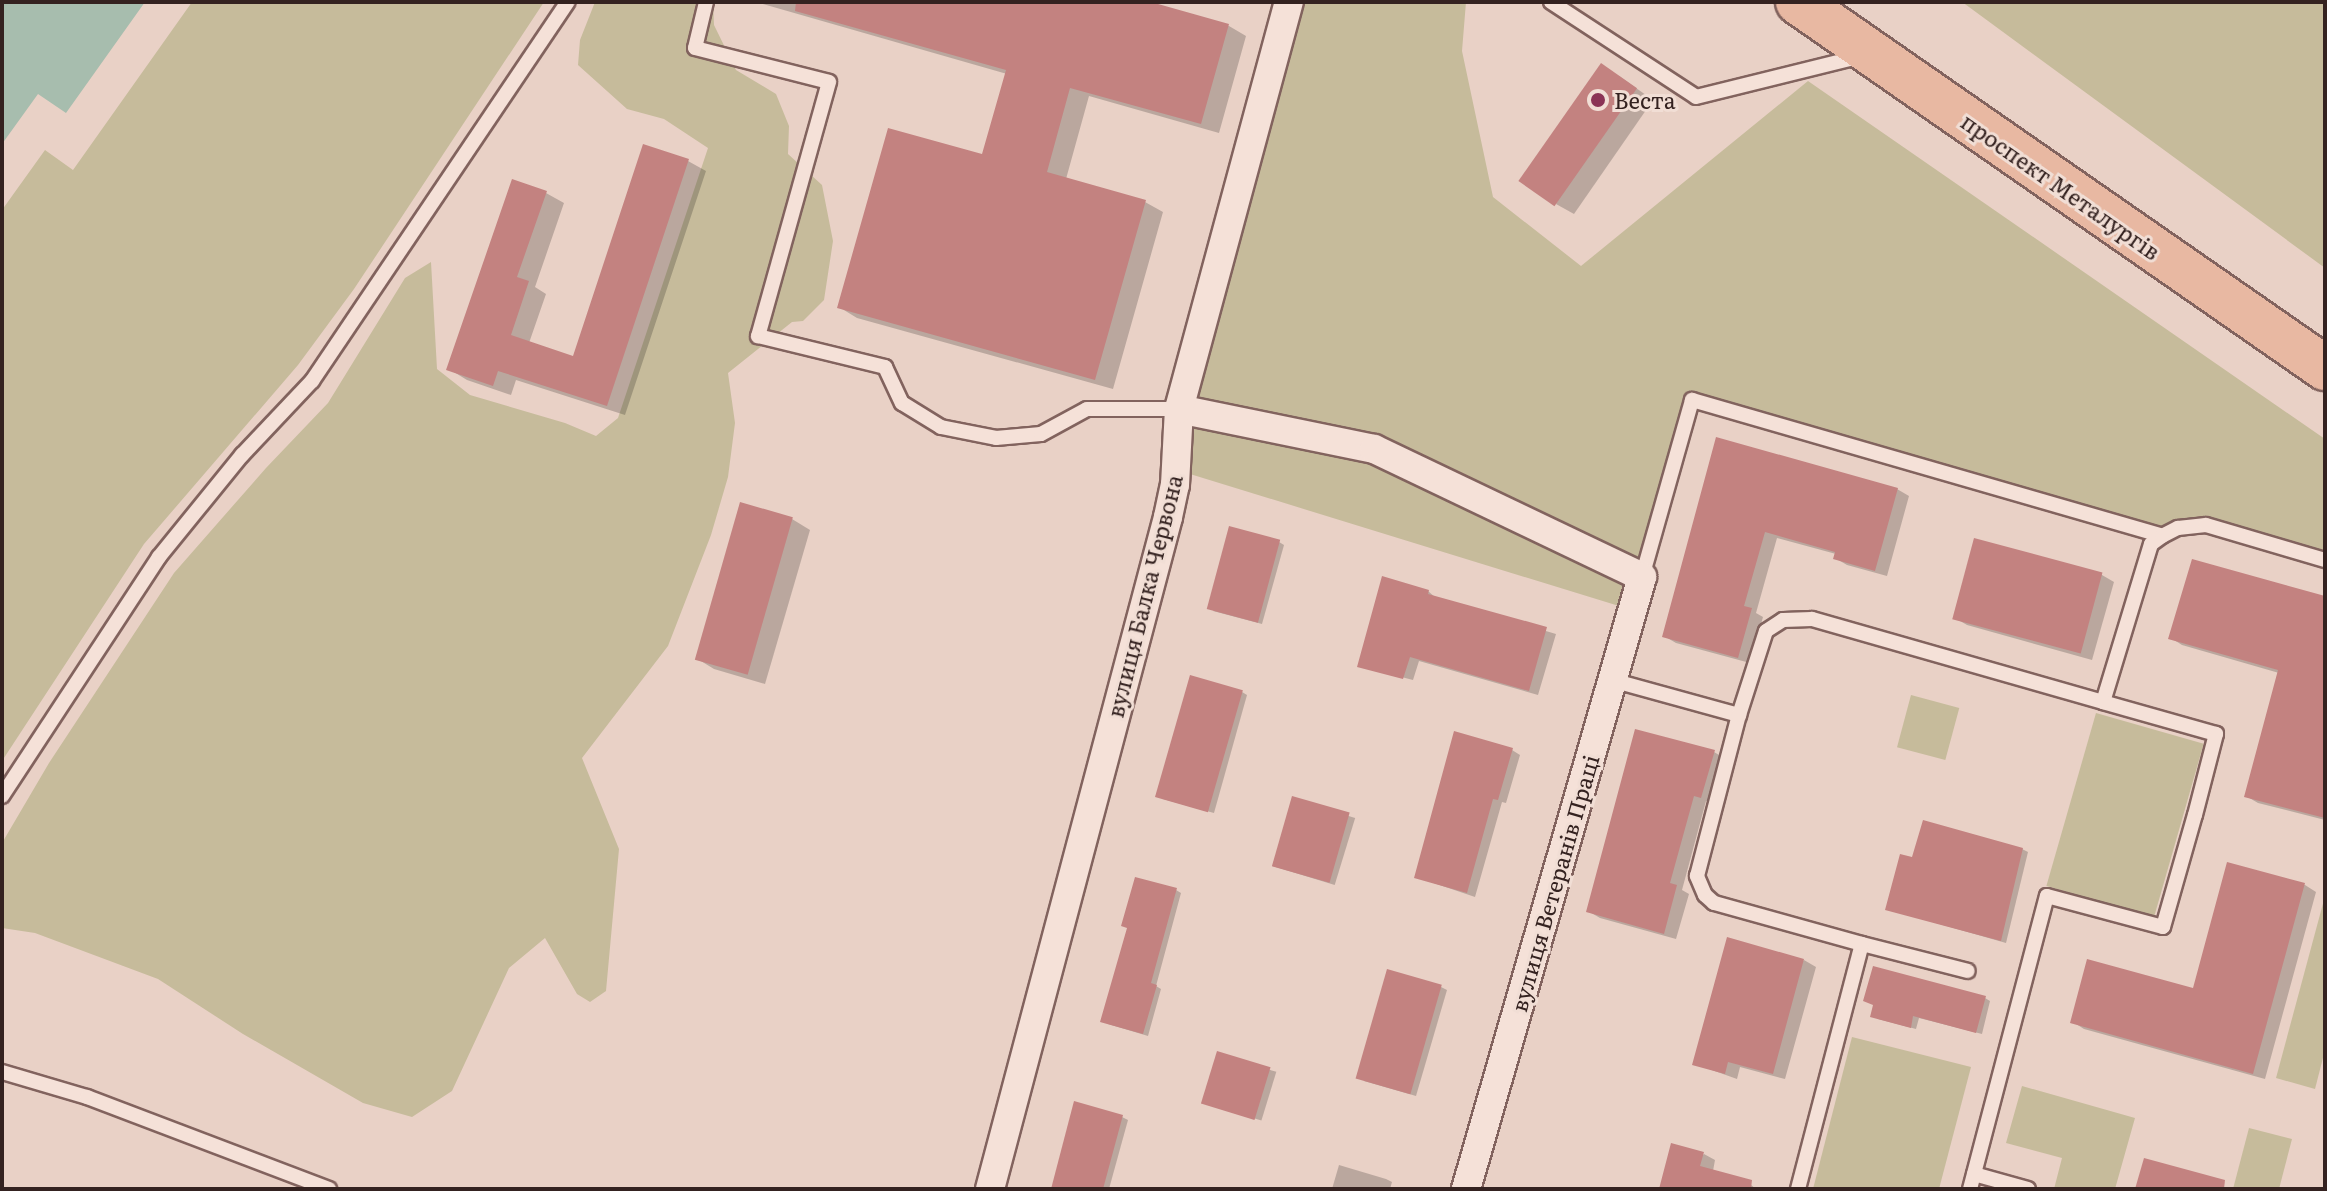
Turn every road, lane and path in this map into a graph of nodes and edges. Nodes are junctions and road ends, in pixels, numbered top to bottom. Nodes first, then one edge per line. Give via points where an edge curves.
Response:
1 (568, 2) edge
2 (706, 2) edge
3 (1551, 2) edge
4 (1798, 2) edge
5 (1287, 3) edge
6 (1871, 54) junction
7 (2325, 368) edge
8 (1179, 409) junction
9 (2162, 536) junction
10 (2325, 560) edge
11 (1642, 577) junction
12 (1612, 680) junction
13 (2103, 702) junction
14 (1739, 715) junction
15 (2, 796) edge
16 (1862, 944) junction
17 (1968, 971) dead end
18 (2, 1072) edge
19 (1974, 1174) junction
20 (329, 1189) edge
21 (990, 1189) edge
22 (1466, 1189) edge
23 (1798, 1189) edge
24 (1970, 1189) edge
25 (2028, 1189) edge

1 - 15 lane via 312,381 242,455 159,557
2 - 8 lane via 695,48 829,82 758,336 885,367 902,403 941,427 996,438 1041,434 1087,409
3 - 6 lane via 1696,97
4 - 6 main road, проспект Металургів
5 - 8 street, вулиця Балка Червона
6 - 7 main road, проспект Металургів
8 - 11 street via 1374,449
8 - 21 street, вулиця Балка Червона via 1168,517
9 - 10 lane via 2206,525
9 - 11 lane via 1692,400
9 - 13 lane via 2151,544
11 - 12 street, вулиця Ветеранів Праці
12 - 14 lane
12 - 22 street, вулиця Ветеранів Праці
13 - 14 lane via 1797,618 1766,631
13 - 19 lane via 2216,734 2195,815 2163,927 2047,896
14 - 16 lane via 1698,863 1701,889 1720,905
16 - 17 lane
16 - 23 lane
18 - 20 lane via 87,1097
19 - 24 lane
19 - 25 lane

